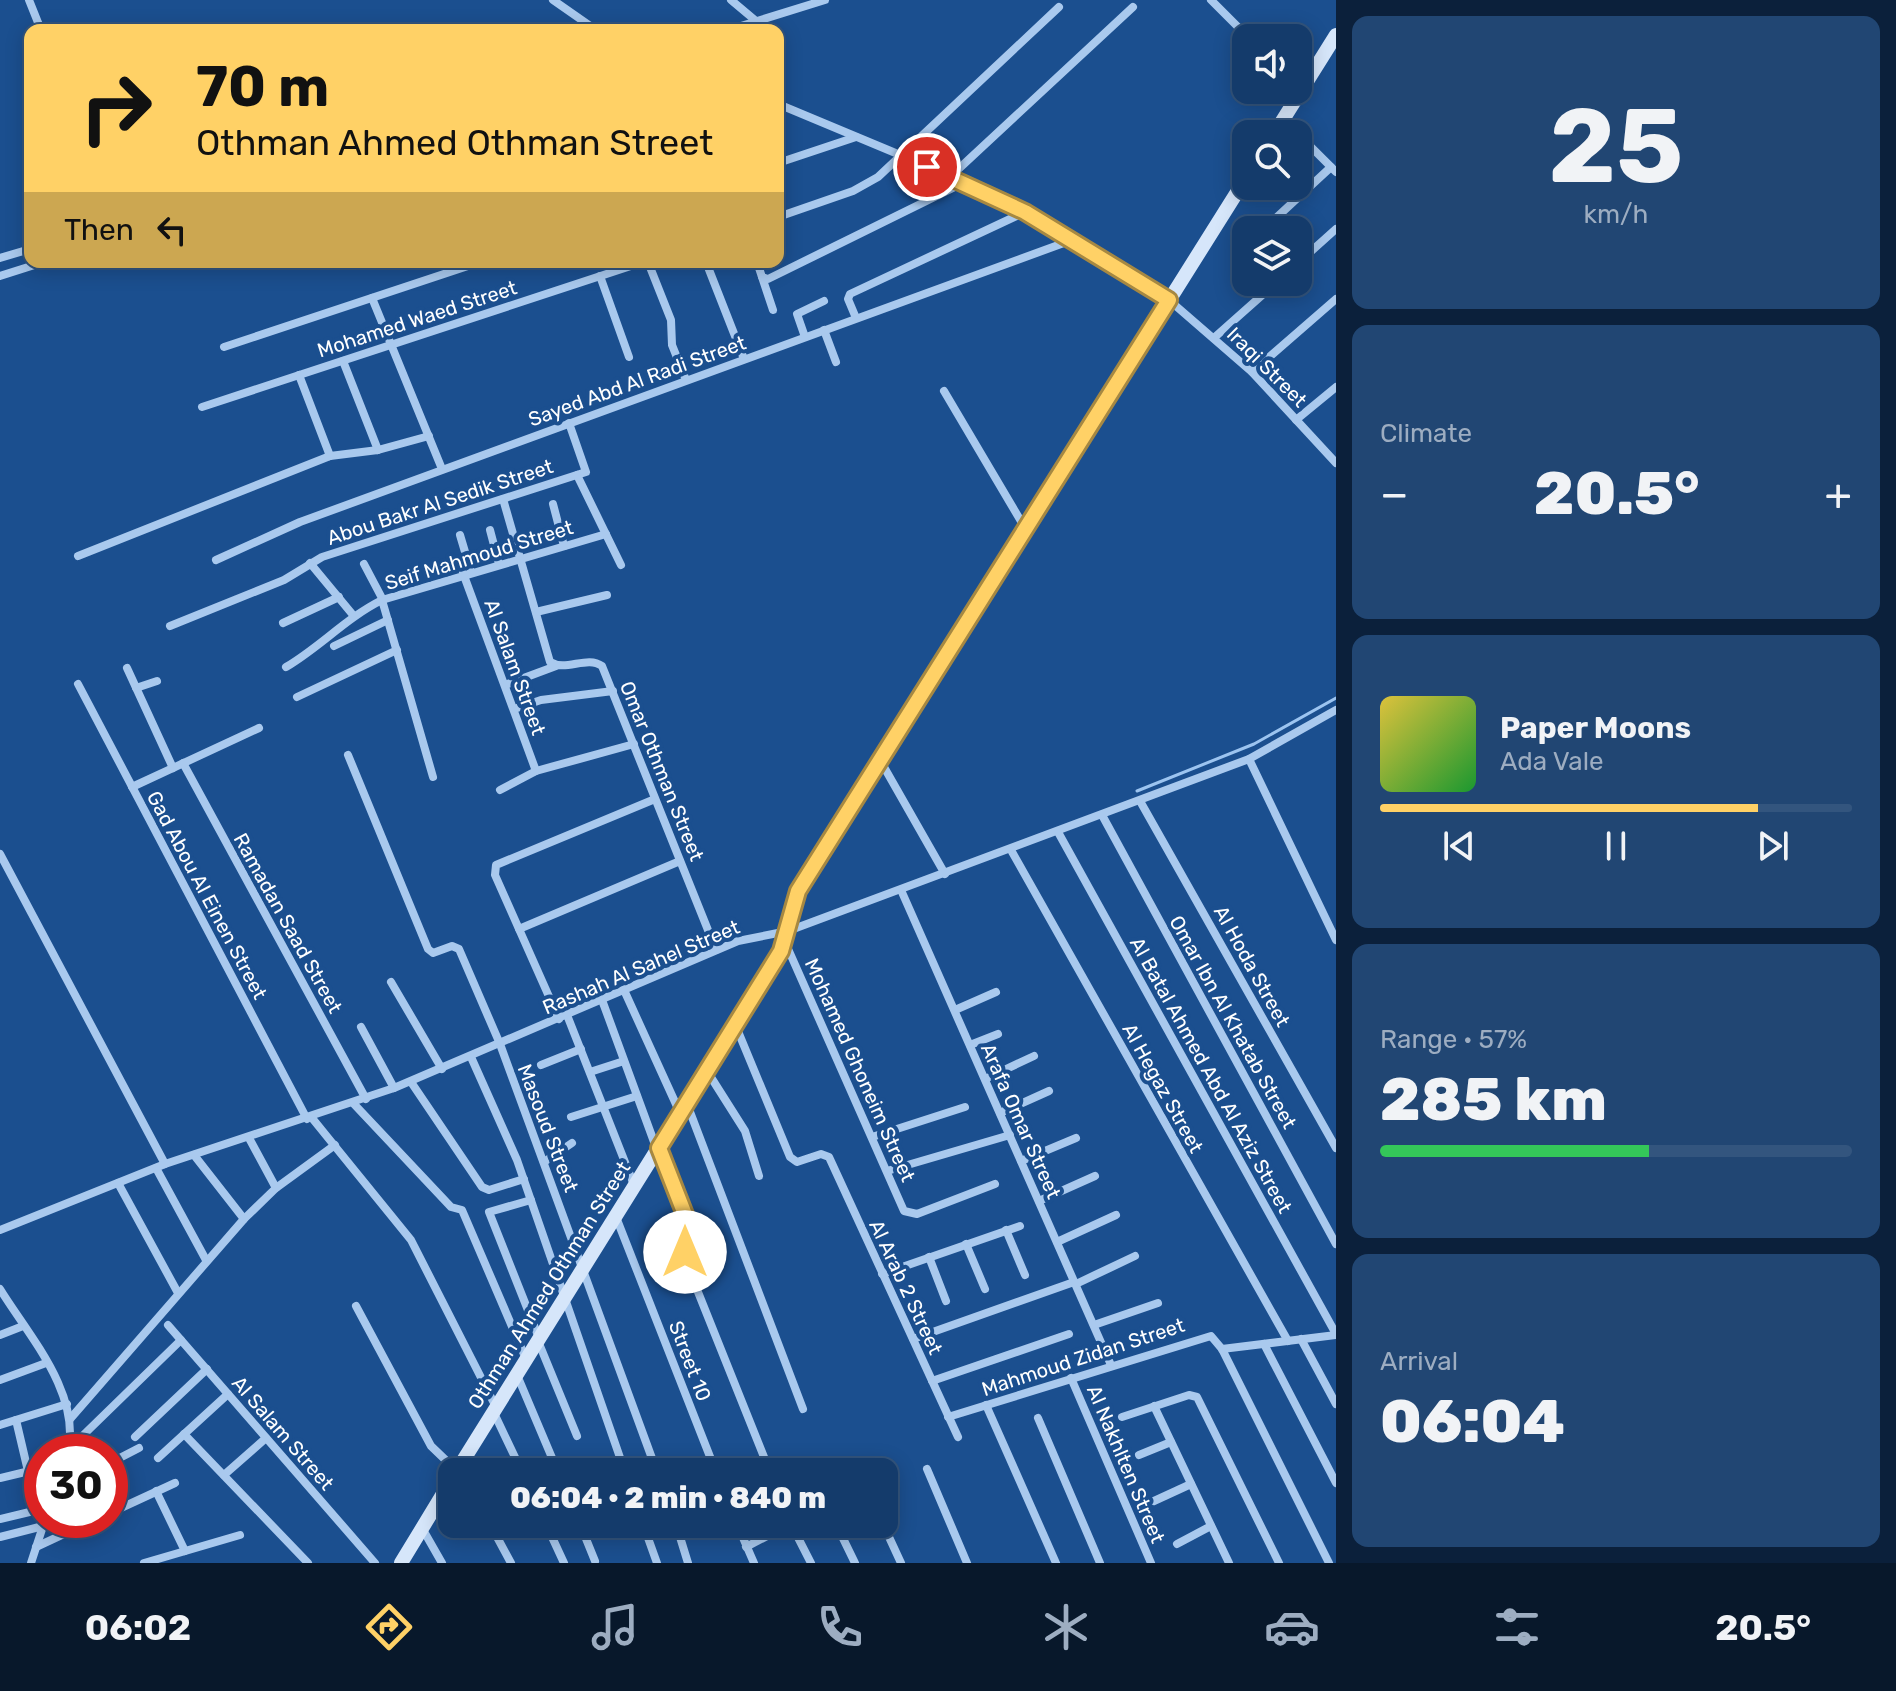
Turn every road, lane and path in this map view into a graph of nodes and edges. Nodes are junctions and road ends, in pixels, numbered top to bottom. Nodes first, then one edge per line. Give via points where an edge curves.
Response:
1 (29, 0) edge
2 (553, 0) edge
3 (731, 0) edge
4 (825, 0) edge
5 (1211, 0) edge
6 (1059, 7) dead end
7 (1133, 7) dead end
8 (756, 21) junction
9 (39, 24) edge
10 (587, 24) edge
11 (747, 24) edge
12 (1235, 24) edge
13 (1336, 35) edge
14 (1312, 71) edge
15 (1292, 104) edge
16 (784, 107) edge
17 (1283, 119) joint
18 (856, 137) junction
19 (903, 157) junction
20 (784, 161) edge
21 (1334, 169) edge
22 (951, 176) junction
23 (965, 182) junction
24 (1232, 200) edge
25 (1025, 212) junction
26 (784, 215) edge
27 (1279, 216) edge
28 (1336, 229) edge
29 (1072, 240) junction
30 (1312, 250) edge
31 (24, 251) edge
32 (0, 258) edge
33 (25, 268) edge
34 (462, 268) edge
35 (626, 268) edge
36 (648, 268) edge
37 (708, 268) edge
38 (759, 268) edge
39 (0, 276) edge
40 (600, 276) junction
41 (762, 277) junction
42 (1261, 296) edge
43 (372, 298) junction
44 (1336, 299) edge
45 (1169, 300) junction
46 (824, 301) dead end
47 (773, 310) dead end
48 (856, 318) junction
49 (824, 330) junction
50 (805, 337) junction
51 (1215, 337) junction
52 (390, 345) junction
53 (224, 347) dead end
54 (629, 357) dead end
55 (744, 359) junction
56 (343, 361) junction
57 (836, 362) dead end
58 (1252, 372) junction
59 (299, 375) junction
60 (686, 380) junction
61 (1336, 387) edge
62 (944, 391) dead end
63 (202, 407) dead end
64 (1296, 420) junction
65 (569, 423) junction
66 (429, 436) junction
67 (378, 450) junction
68 (330, 456) junction
69 (1336, 463) edge
70 (442, 469) junction
71 (577, 475) junction
72 (503, 499) junction
73 (553, 504) dead end
74 (1025, 528) junction
75 (490, 530) dead end
76 (606, 534) junction
77 (460, 535) dead end
78 (564, 546) junction
79 (78, 556) dead end
80 (521, 558) junction
81 (216, 560) dead end
82 (310, 563) junction
83 (364, 564) dead end
84 (499, 564) junction
85 (621, 565) dead end
86 (467, 572) junction
87 (607, 595) dead end
88 (339, 597) junction
89 (383, 600) junction
90 (536, 612) junction
91 (353, 615) junction
92 (388, 620) junction
93 (283, 623) dead end
94 (170, 626) dead end
95 (334, 646) dead end
96 (397, 650) junction
97 (556, 666) junction
98 (286, 667) dead end
99 (127, 668) dead end
100 (157, 681) dead end
101 (78, 684) dead end
102 (505, 685) junction
103 (136, 688) junction
104 (613, 691) junction
105 (297, 697) dead end
106 (514, 709) junction
107 (1336, 710) edge
108 (259, 728) dead end
109 (634, 744) junction
110 (348, 755) dead end
111 (880, 759) junction
112 (1249, 759) junction
113 (183, 763) junction
114 (173, 768) junction
115 (536, 771) junction
116 (433, 777) dead end
117 (132, 787) junction
118 (500, 790) dead end
119 (655, 799) junction
120 (1140, 801) junction
121 (1102, 815) junction
122 (1058, 832) junction
123 (1011, 850) junction
124 (0, 854) edge
125 (680, 861) junction
126 (945, 874) junction
127 (901, 890) junction
128 (519, 929) junction
129 (786, 936) junction
130 (1336, 940) edge
131 (716, 950) junction
132 (391, 982) dead end
133 (624, 990) junction
134 (996, 992) dead end
135 (602, 1000) junction
136 (955, 1010) junction
137 (563, 1017) junction
138 (735, 1024) junction
139 (361, 1027) dead end
140 (998, 1034) dead end
141 (500, 1044) junction
142 (970, 1045) junction
143 (581, 1049) junction
144 (1034, 1056) dead end
145 (471, 1057) junction
146 (624, 1061) junction
147 (541, 1065) dead end
148 (442, 1069) junction
149 (707, 1071) junction
150 (590, 1072) junction
151 (985, 1079) junction
152 (411, 1082) junction
153 (394, 1088) junction
154 (1049, 1091) dead end
155 (637, 1096) junction
156 (366, 1099) junction
157 (353, 1103) junction
158 (603, 1105) junction
159 (965, 1107) dead end
160 (683, 1108) junction
161 (1000, 1113) junction
162 (571, 1117) dead end
163 (310, 1119) junction
164 (1010, 1135) junction
165 (872, 1137) junction
166 (249, 1138) junction
167 (1076, 1138) dead end
168 (572, 1143) dead end
169 (335, 1145) junction
170 (1336, 1148) edge
171 (658, 1149) junction
172 (194, 1155) junction
173 (1021, 1161) junction
174 (544, 1162) junction
175 (161, 1166) junction
176 (887, 1171) junction
177 (759, 1176) dead end
178 (1095, 1176) dead end
179 (524, 1179) junction
180 (118, 1183) junction
181 (995, 1184) dead end
182 (635, 1186) junction
183 (276, 1188) junction
184 (531, 1200) junction
185 (1039, 1201) junction
186 (1116, 1215) dead end
187 (616, 1216) junction
188 (244, 1219) junction
189 (1020, 1226) dead end
190 (0, 1230) edge
191 (1006, 1230) junction
192 (1057, 1242) junction
193 (966, 1244) junction
194 (1336, 1244) edge
195 (1135, 1256) dead end
196 (929, 1257) junction
197 (206, 1260) junction
198 (584, 1267) junction
199 (882, 1274) junction
200 (1025, 1275) dead end
201 (1075, 1283) junction
202 (0, 1289) edge
203 (985, 1289) dead end
204 (178, 1293) junction
205 (564, 1299) junction
206 (946, 1301) dead end
207 (1158, 1303) dead end
208 (356, 1306) dead end
209 (168, 1325) dead end
210 (1094, 1325) junction
211 (23, 1326) junction
212 (1069, 1334) dead end
213 (0, 1335) edge
214 (1336, 1335) edge
215 (913, 1339) junction
216 (1301, 1339) junction
217 (181, 1340) junction
218 (538, 1340) junction
219 (1288, 1341) junction
220 (1264, 1344) junction
221 (1222, 1349) junction
222 (526, 1359) junction
223 (46, 1363) junction
224 (1111, 1365) junction
225 (207, 1369) junction
226 (517, 1374) junction
227 (1071, 1378) junction
228 (0, 1380) edge
229 (932, 1381) junction
230 (228, 1394) junction
231 (67, 1404) junction
232 (1336, 1404) edge
233 (986, 1405) junction
234 (1154, 1406) junction
235 (495, 1409) junction
236 (803, 1409) dead end
237 (948, 1417) junction
238 (1122, 1417) dead end
239 (1038, 1418) dead end
240 (70, 1419) junction
241 (16, 1420) junction
242 (0, 1425) edge
243 (69, 1434) edge
244 (84, 1434) edge
245 (184, 1434) junction
246 (577, 1436) dead end
247 (135, 1437) dead end
248 (958, 1437) dead end
249 (266, 1438) junction
250 (1171, 1442) junction
251 (139, 1448) dead end
252 (24, 1454) edge
253 (128, 1454) edge
254 (1139, 1455) dead end
255 (158, 1458) dead end
256 (444, 1458) edge
257 (465, 1458) edge
258 (516, 1458) edge
259 (552, 1458) edge
260 (620, 1458) edge
261 (652, 1458) edge
262 (711, 1458) edge
263 (764, 1458) edge
264 (927, 1469) dead end
265 (24, 1472) edge
266 (224, 1475) junction
267 (0, 1478) edge
268 (175, 1483) dead end
269 (1336, 1483) edge
270 (1191, 1484) junction
271 (156, 1491) junction
272 (1154, 1501) dead end
273 (438, 1502) edge
274 (128, 1504) edge
275 (24, 1513) edge
276 (0, 1519) edge
277 (1211, 1526) junction
278 (422, 1528) junction
279 (24, 1529) edge
280 (240, 1535) dead end
281 (0, 1537) edge
282 (39, 1538) edge
283 (55, 1538) edge
284 (498, 1538) edge
285 (552, 1538) edge
286 (586, 1538) edge
287 (648, 1538) edge
288 (680, 1538) edge
289 (742, 1538) edge
290 (764, 1538) edge
291 (798, 1538) edge
292 (843, 1538) edge
293 (889, 1538) edge
294 (1177, 1544) dead end
295 (36, 1547) junction
296 (746, 1547) junction
297 (185, 1551) junction
298 (595, 1561) dead end
299 (31, 1563) edge
300 (144, 1563) edge
301 (308, 1563) edge
302 (375, 1563) edge
303 (401, 1563) edge
304 (442, 1563) edge
305 (511, 1563) edge
306 (564, 1563) edge
307 (657, 1563) edge
308 (688, 1563) edge
309 (754, 1563) edge
310 (811, 1563) edge
311 (855, 1563) edge
312 (901, 1563) edge
313 (967, 1563) edge
314 (1056, 1563) edge
315 (1100, 1563) edge
316 (1151, 1563) edge
317 (1229, 1563) edge
318 (1279, 1563) edge
319 (1329, 1563) edge

1 - 9 street
2 - 10 street
3 - 8 street
4 - 8 street
5 - 12 street
6 - 19 street
7 - 22 street
8 - 11 street
13 - 14 street
15 - 17 street
16 - 18 street, Iraqi Street
17 - 21 street
18 - 19 street, Iraqi Street
18 - 20 street
19 - 22 street, Iraqi Street
19 - 26 street via 853,191
21 - 27 street
22 - 23 street, Iraqi Street
23 - 25 street, Iraqi Street
23 - 41 street via 768,279
24 - 45 street, Othman Ahmed Othman Street
25 - 29 street, Iraqi Street
25 - 48 street via 850,294
28 - 30 street
29 - 45 street, Iraqi Street
29 - 48 street, Sayed Abd Al Radi Street
31 - 32 street
33 - 39 street
34 - 43 street
35 - 40 street, Mohamed Waed Street
36 - 60 street via 671,320 672,345
37 - 55 street
38 - 41 street
40 - 52 street, Mohamed Waed Street
40 - 54 street
41 - 47 street
42 - 51 street
43 - 52 street
43 - 53 street
44 - 58 street
45 - 51 street, Iraqi Street
45 - 74 street, Othman Ahmed Othman Street
46 - 50 street via 797,314
48 - 49 street, Sayed Abd Al Radi Street
49 - 50 street, Sayed Abd Al Radi Street
49 - 57 street
50 - 55 street, Sayed Abd Al Radi Street
51 - 58 street, Iraqi Street
52 - 56 street, Mohamed Waed Street
52 - 66 street
55 - 60 street, Sayed Abd Al Radi Street
56 - 59 street, Mohamed Waed Street
56 - 67 street
58 - 64 street, Iraqi Street
59 - 63 street, Mohamed Waed Street
59 - 68 street
60 - 65 street, Sayed Abd Al Radi Street
61 - 64 street
62 - 74 street
64 - 69 street, Iraqi Street
65 - 70 street, Sayed Abd Al Radi Street
65 - 71 street, Abou Bakr Al Sedik Street via 588,468
66 - 67 street
66 - 70 street
67 - 68 street
68 - 79 street
70 - 81 street, Sayed Abd Al Radi Street
71 - 72 street, Abou Bakr Al Sedik Street
71 - 76 street
72 - 80 street
72 - 82 street, Abou Bakr Al Sedik Street
73 - 78 street
74 - 111 street, Othman Ahmed Othman Street
75 - 84 street
76 - 78 street, Seif Mahmoud Street
76 - 85 street
77 - 86 street, Al Salam Street
78 - 80 street, Seif Mahmoud Street
80 - 84 street, Seif Mahmoud Street
80 - 90 street
82 - 88 street
82 - 94 street, Abou Bakr Al Sedik Street via 284,580
83 - 89 street
84 - 86 street, Seif Mahmoud Street
86 - 89 street, Seif Mahmoud Street
86 - 102 street, Al Salam Street
87 - 90 street
88 - 91 street
88 - 93 street
89 - 91 street, Seif Mahmoud Street
89 - 92 street
90 - 97 street via 549,659
91 - 98 street, Seif Mahmoud Street
92 - 95 street
92 - 96 street
96 - 105 street
96 - 116 street
97 - 102 street
97 - 104 street, Omar Othman Street via 598,662
99 - 103 street
100 - 103 street
101 - 117 street, Gad Abou Al Einen Street
102 - 106 street, Al Salam Street
103 - 114 street
104 - 106 street via 541,700
104 - 109 street, Omar Othman Street
106 - 115 street, Al Salam Street
107 - 112 street, Rashah Al Sahel Street
108 - 113 street
109 - 115 street
109 - 119 street, Omar Othman Street
110 - 141 street, Masoud Street via 428,949 459,949
111 - 126 street
111 - 129 street, Othman Ahmed Othman Street via 798,891
112 - 120 street, Rashah Al Sahel Street
112 - 130 street
113 - 114 street
113 - 156 street, Ramadan Saad Street
114 - 117 street
115 - 118 street
117 - 163 street, Gad Abou Al Einen Street
119 - 125 street, Omar Othman Street
119 - 128 street via 496,865 495,875
120 - 121 street, Rashah Al Sahel Street
120 - 170 street, Al Hoda Street
121 - 122 street, Rashah Al Sahel Street
121 - 194 street, Omar Ibn Al Khatab Street
122 - 123 street, Rashah Al Sahel Street
122 - 214 street, Al Batal Ahmed Abd Al Aziz Street
123 - 126 street, Rashah Al Sahel Street
123 - 219 street, Al Hegaz Street
124 - 175 street
125 - 128 street
125 - 131 street, Omar Othman Street
126 - 127 street, Rashah Al Sahel Street
127 - 129 street, Rashah Al Sahel Street
127 - 136 street, Arafa Omar Street
128 - 137 street
129 - 131 street, Rashah Al Sahel Street via 762,934
129 - 138 street, Othman Ahmed Othman Street
129 - 165 street, Mohamed Ghoneim Street
131 - 133 street, Rashah Al Sahel Street
132 - 148 street
133 - 135 street, Rashah Al Sahel Street
133 - 160 street
134 - 136 street
135 - 137 street, Rashah Al Sahel Street
135 - 146 street
136 - 142 street, Arafa Omar Street
137 - 141 street, Rashah Al Sahel Street
137 - 143 street
138 - 149 street, Othman Ahmed Othman Street
138 - 199 street, Al Arab 2 Street via 790,1157 799,1162 821,1154 829,1157
139 - 153 street
140 - 142 street
141 - 145 street, Rashah Al Sahel Street
141 - 174 street, Masoud Street
142 - 151 street, Arafa Omar Street
143 - 147 street
143 - 150 street
144 - 151 street
145 - 148 street, Rashah Al Sahel Street
145 - 179 street
146 - 150 street
146 - 155 street
148 - 152 street, Rashah Al Sahel Street
149 - 160 street, Othman Ahmed Othman Street
149 - 177 street via 745,1131
150 - 158 street
151 - 161 street, Arafa Omar Street
152 - 153 street, Rashah Al Sahel Street
152 - 179 street via 482,1187 489,1190
153 - 156 street, Rashah Al Sahel Street
154 - 161 street
155 - 158 street
155 - 171 street
156 - 157 street, Rashah Al Sahel Street
157 - 163 street, Rashah Al Sahel Street
157 - 222 street via 451,1207 462,1210
158 - 162 street
158 - 182 street
159 - 165 street
160 - 171 street, Othman Ahmed Othman Street
160 - 236 street
161 - 164 street, Arafa Omar Street
163 - 166 street, Rashah Al Sahel Street
163 - 169 street, Gad Abou Al Einen Street
164 - 173 street, Arafa Omar Street
164 - 176 street
165 - 176 street, Mohamed Ghoneim Street
166 - 172 street, Rashah Al Sahel Street
166 - 183 street
167 - 173 street
168 - 174 street
169 - 183 street
169 - 235 street, Gad Abou Al Einen Street via 411,1240
171 - 182 street, Othman Ahmed Othman Street
171 - 263 street via 693,1235 686,1262
172 - 175 street, Rashah Al Sahel Street
172 - 188 street
173 - 185 street, Arafa Omar Street
174 - 198 street, Masoud Street
175 - 180 street, Rashah Al Sahel Street
175 - 197 street
176 - 181 street, Mohamed Ghoneim Street via 910,1214
178 - 185 street
179 - 184 street
180 - 190 street, Rashah Al Sahel Street
180 - 204 street
182 - 187 street, Othman Ahmed Othman Street
183 - 188 street
184 - 205 street
184 - 218 street via 489,1213
185 - 192 street, Arafa Omar Street
186 - 192 street
187 - 198 street, Othman Ahmed Othman Street
187 - 262 street, Street 10
188 - 197 street
189 - 191 street
191 - 193 street
191 - 200 street
192 - 201 street, Arafa Omar Street
193 - 196 street
193 - 203 street
195 - 201 street
196 - 199 street
196 - 206 street
197 - 204 street
198 - 205 street, Othman Ahmed Othman Street
198 - 261 street, Masoud Street
199 - 215 street, Al Arab 2 Street
201 - 210 street, Arafa Omar Street
201 - 215 street
202 - 211 street
204 - 240 street
205 - 218 street, Othman Ahmed Othman Street
205 - 260 street
207 - 210 street
208 - 256 street via 427,1439
209 - 217 street, Al Salam Street
210 - 224 street, Arafa Omar Street
211 - 213 street
211 - 223 street
212 - 229 street
214 - 216 street
215 - 229 street, Al Arab 2 Street
216 - 219 street
216 - 232 street
217 - 225 street, Al Salam Street
217 - 244 street
218 - 222 street, Othman Ahmed Othman Street
218 - 246 street
219 - 220 street
220 - 221 street
220 - 269 street
221 - 224 street, Mahmoud Zidan Street via 1215,1338 1203,1336
221 - 319 street
222 - 226 street, Othman Ahmed Othman Street
223 - 228 street
223 - 231 street
224 - 227 street, Mahmoud Zidan Street
225 - 230 street, Al Salam Street
225 - 247 street
226 - 235 street, Othman Ahmed Othman Street
226 - 259 street
227 - 233 street, Mahmoud Zidan Street
227 - 316 street, Al Nakhlten Street
229 - 237 street, Al Arab 2 Street
230 - 245 street
230 - 249 street, Al Salam Street
231 - 240 street
231 - 241 street
233 - 237 street, Mahmoud Zidan Street
233 - 314 street
234 - 238 street
234 - 250 street
234 - 318 street via 1191,1395 1198,1399
235 - 257 street, Othman Ahmed Othman Street
235 - 258 street, Gad Abou Al Einen Street
237 - 248 street, Al Arab 2 Street
239 - 315 street
240 - 243 street
241 - 242 street
241 - 252 street
245 - 255 street
245 - 266 street
249 - 266 street
249 - 302 street, Al Salam Street
250 - 254 street
250 - 270 street
251 - 253 street
264 - 313 street
265 - 267 street
266 - 301 street
268 - 271 street
270 - 272 street
270 - 277 street
271 - 274 street
271 - 297 street
273 - 278 street, Othman Ahmed Othman Street
275 - 276 street
277 - 294 street
277 - 317 street
278 - 303 street, Othman Ahmed Othman Street
278 - 304 street
279 - 281 street
280 - 297 street
282 - 295 street
283 - 295 street
284 - 305 street
285 - 306 street
286 - 298 street
287 - 307 street
288 - 308 street
289 - 296 street
290 - 296 street
291 - 310 street
292 - 311 street
293 - 312 street
295 - 299 street
296 - 309 street
297 - 300 street

